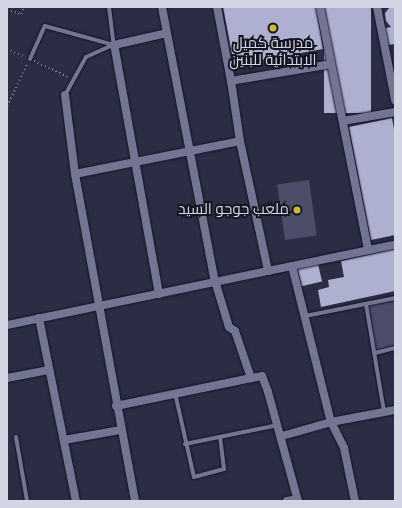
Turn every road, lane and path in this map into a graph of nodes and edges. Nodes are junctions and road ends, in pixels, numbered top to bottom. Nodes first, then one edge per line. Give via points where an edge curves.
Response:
1 (24, 7) edge
2 (109, 7) edge
3 (162, 7) edge
4 (217, 7) edge
5 (320, 7) edge
6 (377, 7) edge
7 (7, 10) edge
8 (167, 33) junction
9 (114, 45) junction
10 (7, 49) edge
11 (30, 59) junction
12 (331, 64) junction
13 (74, 79) junction
14 (231, 81) junction
15 (65, 95) joint
16 (395, 100) edge
17 (7, 106) edge
18 (395, 112) edge
19 (343, 121) junction
20 (240, 141) junction
21 (190, 150) junction
22 (135, 163) junction
23 (75, 174) junction
24 (395, 245) edge
25 (368, 250) junction
26 (292, 266) junction
27 (268, 271) junction
28 (214, 281) junction
29 (159, 294) junction
30 (395, 298) edge
31 (366, 304) junction
32 (99, 306) junction
33 (305, 316) junction
34 (39, 318) junction
35 (7, 325) edge
36 (395, 348) edge
37 (374, 353) junction
38 (49, 370) junction
39 (7, 378) edge
40 (251, 378) junction
41 (175, 393) junction
42 (116, 406) junction
43 (395, 410) edge
44 (384, 412) junction
45 (331, 422) junction
46 (278, 424) junction
47 (121, 430) junction
48 (282, 436) junction
49 (16, 437) dead end
50 (220, 437) junction
51 (64, 440) junction
52 (185, 444) junction
53 (298, 500) edge
54 (27, 501) edge
55 (76, 501) edge
56 (135, 501) edge
57 (287, 501) edge
58 (355, 501) edge

1 - 7 path via 21,14
2 - 9 lane
3 - 8 street
4 - 14 street
5 - 12 street
6 - 16 street
8 - 9 street
8 - 21 street
9 - 11 lane via 45,26
9 - 13 lane via 86,57
9 - 22 street
10 - 11 path
11 - 13 path
11 - 17 path
12 - 14 street
12 - 19 street
13 - 15 lane
14 - 20 street
15 - 23 street
18 - 19 street
19 - 25 street
20 - 21 street
20 - 27 street
21 - 22 street
21 - 28 street
22 - 23 street
22 - 29 street
23 - 32 street
24 - 25 street
25 - 26 street
26 - 27 street
26 - 33 street
27 - 28 street
28 - 29 street
28 - 40 street via 229,326 235,331
29 - 32 street
30 - 31 lane
31 - 33 lane
31 - 37 lane
32 - 34 street
32 - 42 street
33 - 45 street
34 - 35 street
34 - 38 street
36 - 37 lane
37 - 44 lane
38 - 39 street
38 - 51 street
40 - 41 street
40 - 46 street via 262,376
41 - 42 street
41 - 52 lane
42 - 47 street
43 - 44 street
44 - 45 street
45 - 48 street
45 - 58 street via 344,448
46 - 48 street
46 - 50 lane
47 - 51 street
47 - 56 street
48 - 53 street
49 - 54 lane
50 - 52 lane
50 - 52 lane via 224,469 194,477
51 - 55 street
53 - 57 street

